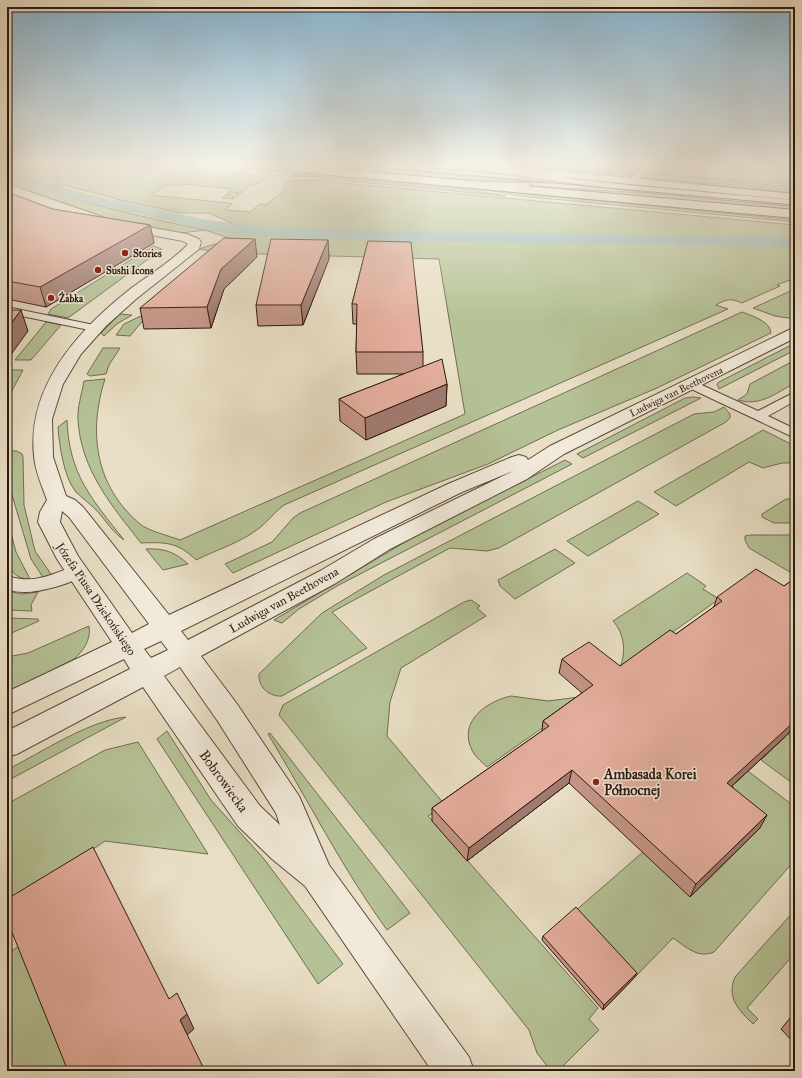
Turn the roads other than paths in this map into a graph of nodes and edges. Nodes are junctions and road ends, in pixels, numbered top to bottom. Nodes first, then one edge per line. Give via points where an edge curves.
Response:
1 (87, 216) edge
2 (7, 310) edge
3 (42, 316) junction
4 (7, 318) edge
5 (94, 328) junction
6 (795, 332) edge
7 (691, 384) junction
8 (795, 396) edge
9 (758, 416) junction
10 (795, 434) edge
11 (557, 450) junction
12 (57, 500) junction
13 (77, 572) junction
14 (7, 582) edge
15 (165, 627) junction
16 (128, 645) junction
17 (185, 654) junction
18 (147, 673) junction
19 (7, 704) edge
20 (7, 745) edge
21 (317, 876) junction
22 (455, 1071) edge

1 - 5 street via 112,224 187,238 195,242 194,246
2 - 3 lane
3 - 4 lane
3 - 5 lane
5 - 12 street via 62,367 45,408 41,452
6 - 7 street, Ludwiga van Beethovena
7 - 9 lane
7 - 11 street, Ludwiga van Beethovena
8 - 9 lane
9 - 10 lane
11 - 15 street, Ludwiga van Beethovena via 527,458 455,488
11 - 17 street, Ludwiga van Beethovena via 520,475 382,544 328,577
12 - 13 street, Józefa Piusa Dziekońskiego via 49,522 57,541
12 - 15 street via 76,512
13 - 14 lane via 41,585 24,586
13 - 16 street, Józefa Piusa Dziekońskiego
15 - 16 street, Ludwiga van Beethovena
15 - 17 street
16 - 18 street, Józefa Piusa Dziekońskiego
16 - 19 street, Ludwiga van Beethovena
17 - 18 street, Ludwiga van Beethovena
17 - 21 street, Bobrowiecka via 228,712 288,806
18 - 20 street, Ludwiga van Beethovena
18 - 21 street, Bobrowiecka via 249,816
21 - 22 street, Bobrowiecka

